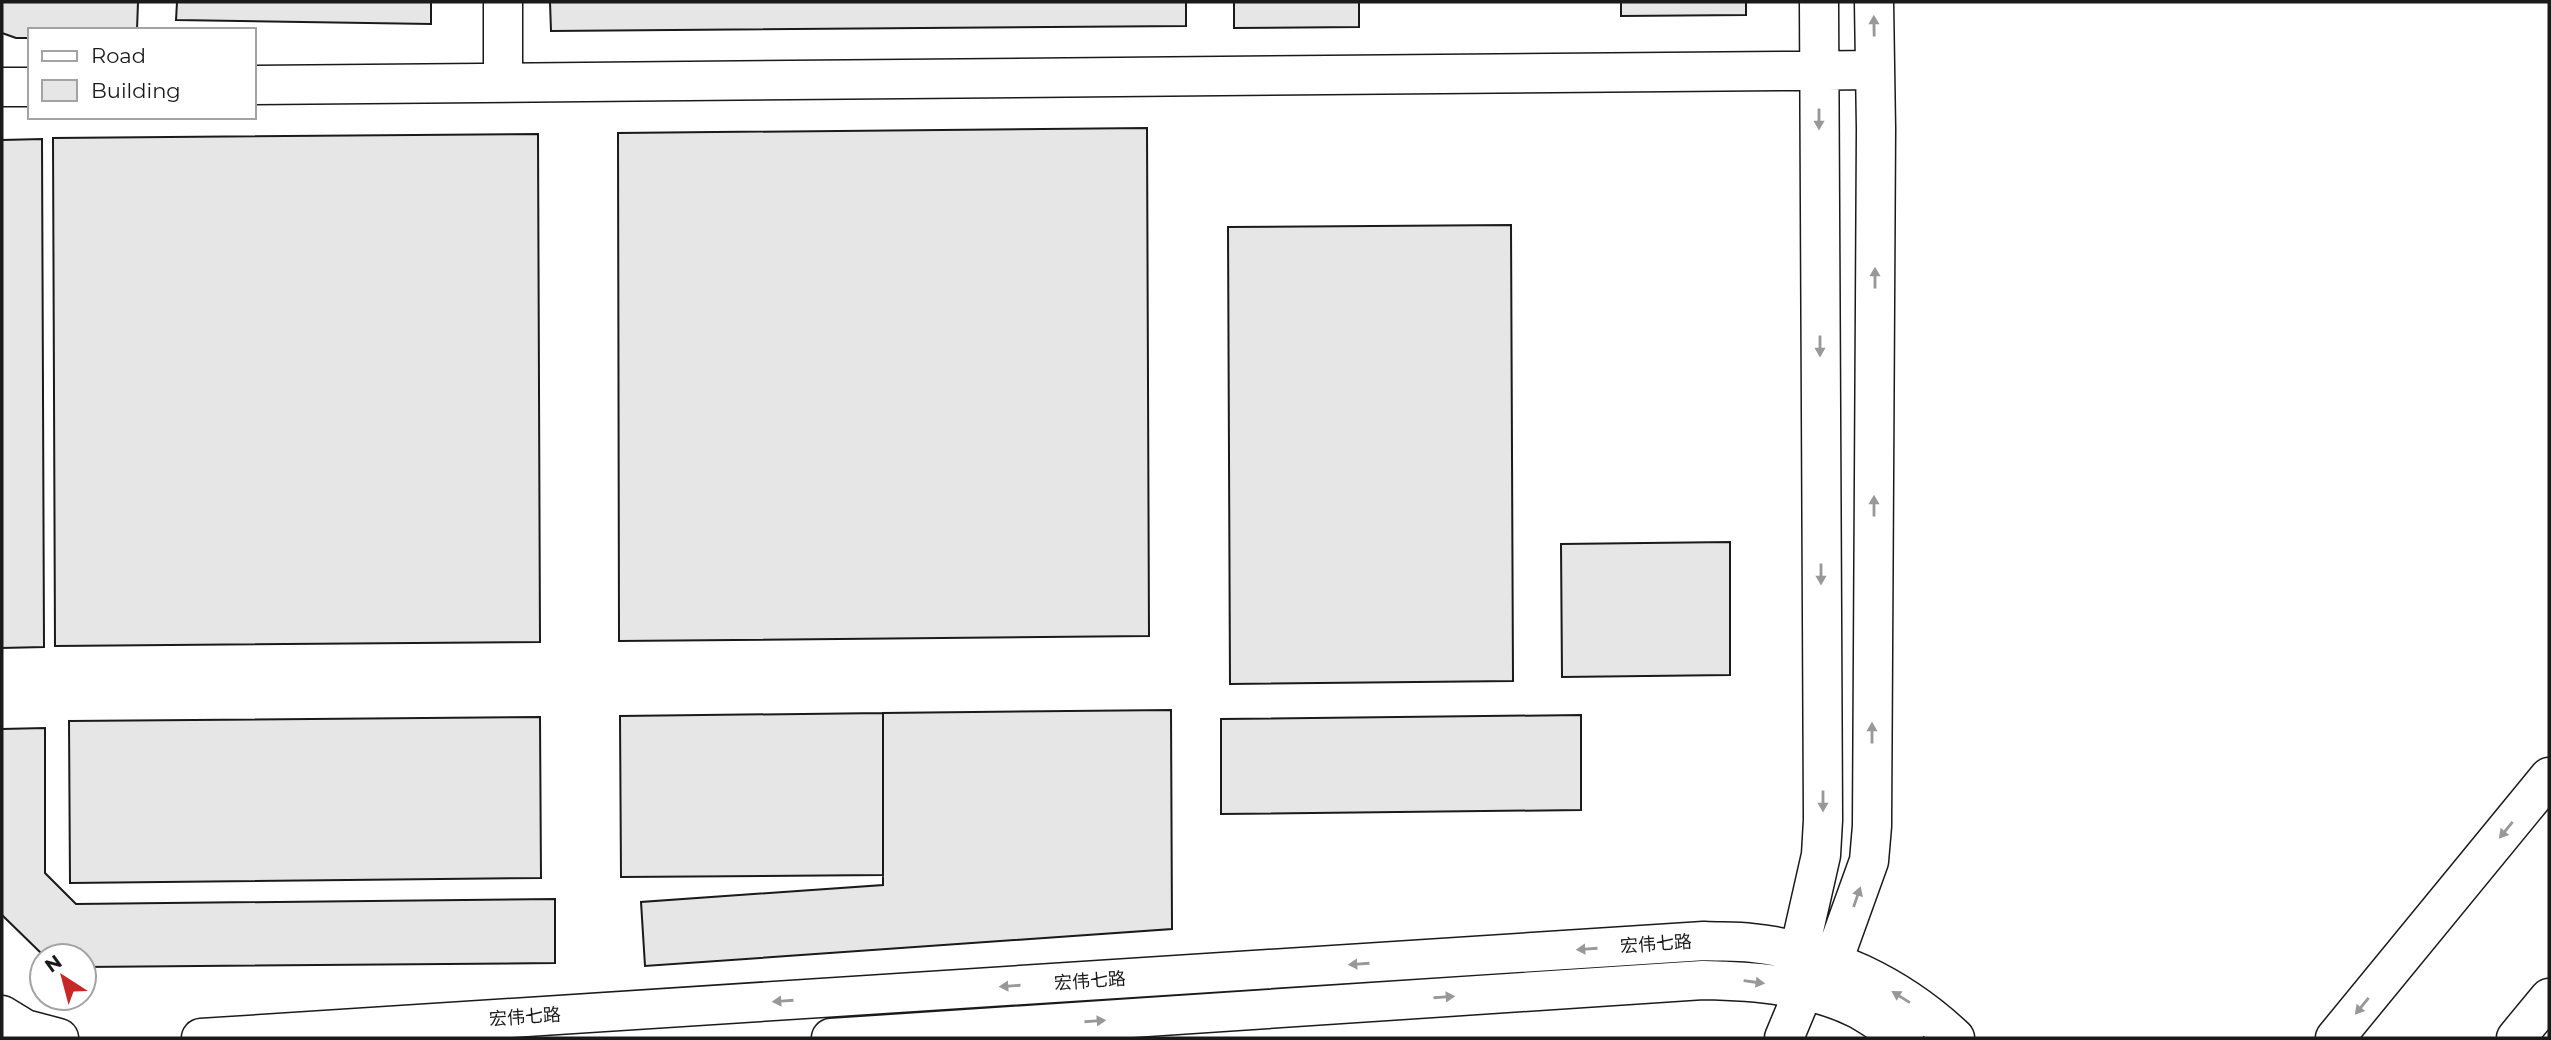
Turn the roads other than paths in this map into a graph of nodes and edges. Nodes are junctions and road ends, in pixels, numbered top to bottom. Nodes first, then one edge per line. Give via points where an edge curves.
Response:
1 (503, 2) edge
2 (1819, 2) edge
3 (1874, 2) edge
4 (1819, 70) junction
5 (1875, 70) junction
6 (503, 83) junction
7 (256, 85) edge
8 (2, 87) edge
9 (28, 87) edge
10 (2549, 777) edge
11 (1816, 956) junction
12 (1804, 990) junction
13 (2549, 998) edge
14 (2, 1015) edge
15 (59, 1038) edge
16 (201, 1038) edge
17 (831, 1038) edge
18 (1784, 1038) edge
19 (1904, 1038) edge
20 (1955, 1038) edge
21 (2335, 1038) edge
22 (2516, 1038) edge

1 - 6 main road
2 - 4 main road
5 -> 3 main road
4 - 5 main road
4 - 6 main road
4 -> 11 main road via 1823,820
11 -> 5 main road via 1869,861 1872,826
6 - 7 main road
8 - 9 main road
10 -> 21 main road
11 - 12 main road
11 -> 16 main road, 宏伟七路 via 1752,943 1703,941
20 -> 11 main road, 宏伟七路 via 1931,1016 1877,982
17 -> 12 main road via 1703,980
12 - 18 main road
12 - 19 main road via 1857,1009
13 - 22 main road
14 - 15 main road via 25,1029

